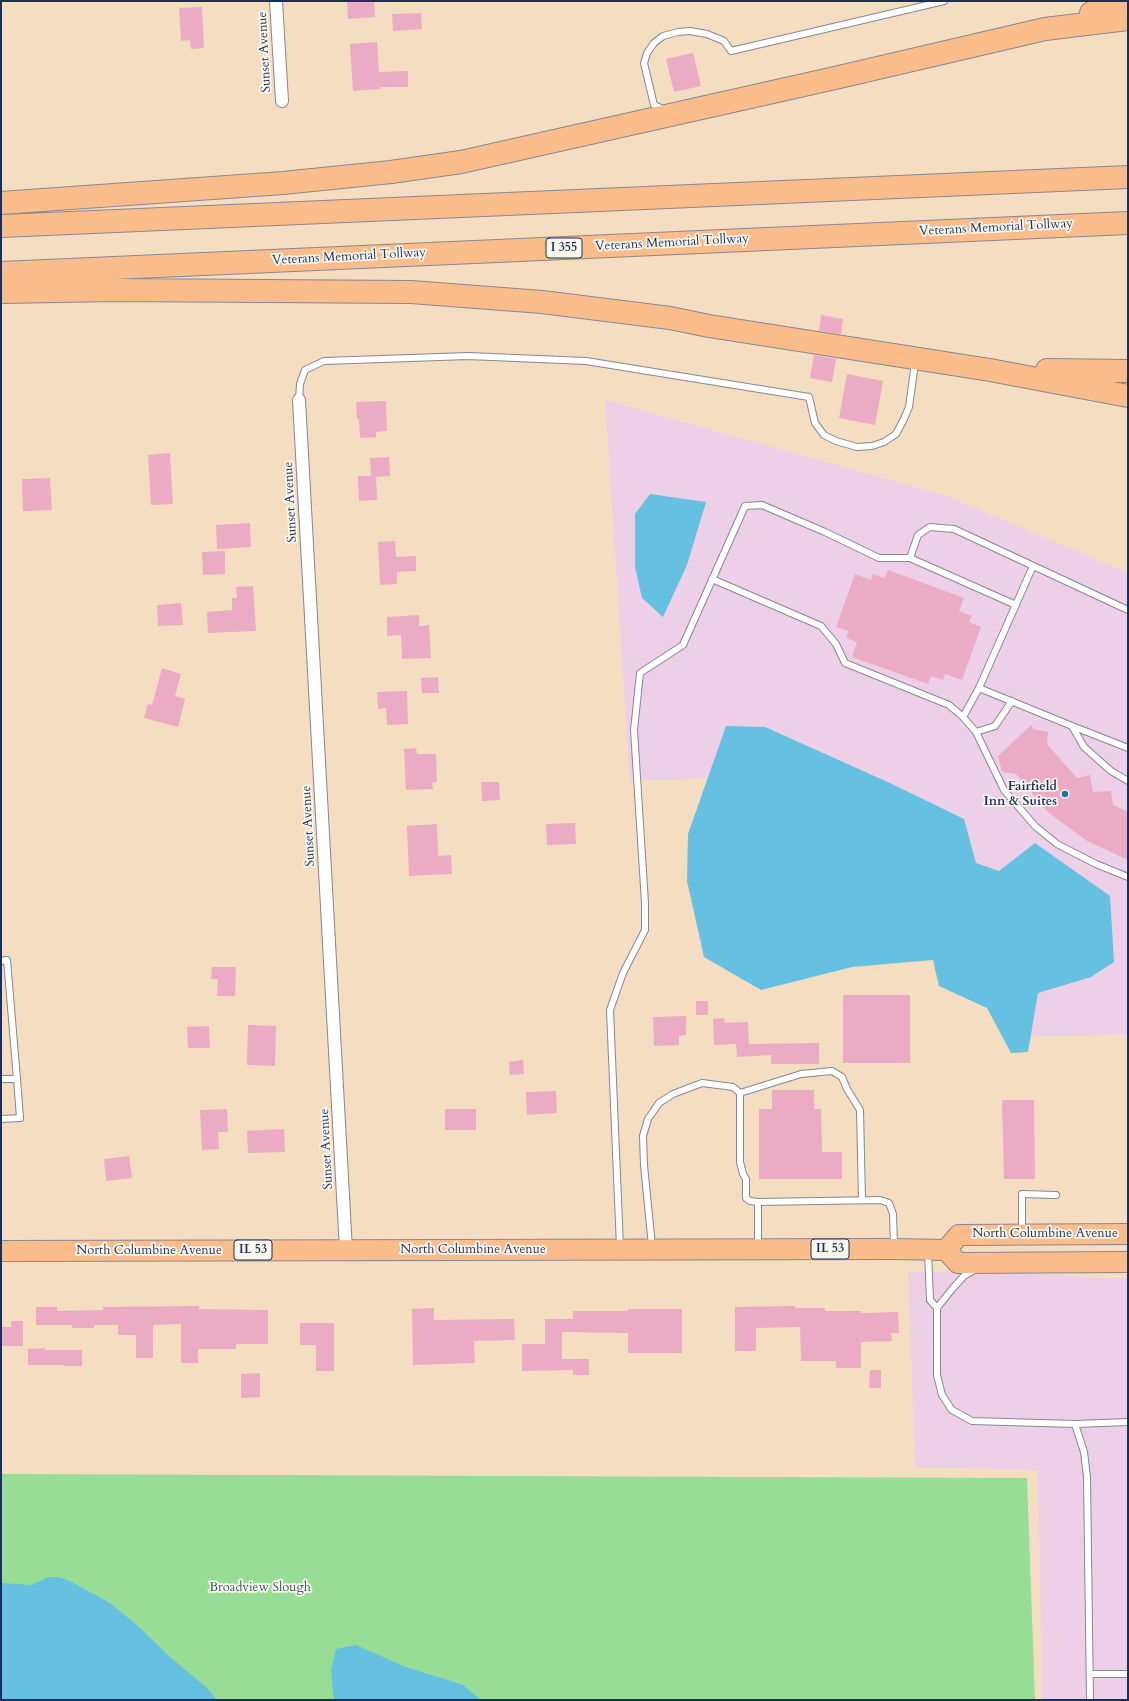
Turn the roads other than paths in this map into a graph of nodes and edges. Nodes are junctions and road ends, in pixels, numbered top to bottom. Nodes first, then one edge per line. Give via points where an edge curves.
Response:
1 (276, 1) edge
2 (944, 1) edge
3 (1126, 1) edge
4 (1128, 18) edge
5 (1045, 29) junction
6 (282, 100) dead end
7 (675, 114) junction
8 (1128, 178) edge
9 (1, 203) edge
10 (1128, 222) edge
11 (1, 226) edge
12 (1, 273) edge
13 (1, 292) edge
14 (915, 360) junction
15 (990, 370) junction
16 (1128, 371) edge
17 (1128, 396) edge
18 (299, 400) joint
19 (910, 558) junction
20 (1033, 566) junction
21 (712, 579) junction
22 (1016, 605) junction
23 (1128, 610) edge
24 (979, 688) junction
25 (1012, 701) junction
26 (963, 717) junction
27 (1072, 726) junction
28 (976, 732) junction
29 (1128, 748) edge
30 (1128, 781) edge
31 (1128, 877) edge
32 (1, 961) edge
33 (1, 1079) edge
34 (17, 1079) junction
35 (740, 1093) junction
36 (1, 1119) edge
37 (1056, 1194) dead end
38 (862, 1200) junction
39 (758, 1202) junction
40 (1022, 1234) junction
41 (1128, 1234) edge
42 (894, 1249) junction
43 (346, 1250) junction
44 (620, 1250) junction
45 (653, 1250) junction
46 (758, 1250) junction
47 (937, 1250) junction
48 (1, 1252) edge
49 (985, 1263) junction
50 (1126, 1264) edge
51 (937, 1308) junction
52 (1128, 1422) edge
53 (1075, 1424) junction
54 (1091, 1674) junction
55 (1128, 1674) edge
56 (1090, 1700) edge

1 - 6 street, Sunset Avenue
2 - 7 lane via 731,51 724,41 707,34 684,31 663,36 654,43 644,63 654,105
3 - 5 highway
4 - 5 highway
5 - 7 highway
7 - 9 highway via 460,162 391,172 283,183
8 - 11 highway
10 - 12 highway, Veterans Memorial Tollway / I 355
13 - 14 highway via 411,292 542,302 670,318
14 - 15 highway
14 - 18 lane via 909,407 896,434 872,446 857,447 824,435 815,423 809,397 586,361 468,356 324,360 305,370 300,384
15 - 16 highway
15 - 17 highway
18 - 43 street, Sunset Avenue
19 - 20 lane via 918,535 930,527 954,529
19 - 21 lane via 879,558 762,505 745,506
19 - 22 lane
20 - 22 lane
20 - 23 lane
21 - 26 lane via 821,626 836,644 845,662 949,705
21 - 44 lane via 683,645 640,673 634,730 645,930 623,973 610,1010
22 - 24 lane
24 - 25 lane
24 - 26 lane
25 - 27 lane
25 - 28 lane via 995,726
26 - 28 lane
27 - 29 lane
27 - 30 lane via 1084,747 1111,771
28 - 31 lane via 1004,790 1035,826 1057,844
32 - 34 lane via 7,960
33 - 34 lane
34 - 36 lane via 20,1118
35 - 38 lane via 802,1074 832,1071 842,1077 846,1089 860,1110
35 - 39 lane via 740,1162 746,1180 746,1198
35 - 45 lane via 733,1087 702,1084 673,1094 659,1103 648,1119 643,1136
37 - 40 lane via 1022,1194
38 - 39 lane
38 - 42 lane via 889,1203 893,1214
39 - 46 lane
40 - 41 main road, North Columbine Avenue
40 - 47 main road, North Columbine Avenue via 959,1235
42 - 46 main road, North Columbine Avenue / IL 53
42 - 47 main road, North Columbine Avenue / IL 53
43 - 44 main road, North Columbine Avenue / IL 53
43 - 48 main road, North Columbine Avenue / IL 53
44 - 45 main road, North Columbine Avenue / IL 53
45 - 46 main road, North Columbine Avenue / IL 53
47 - 49 main road via 958,1263
47 - 51 lane via 930,1300
49 - 50 main road
49 - 51 lane via 964,1276
51 - 53 lane via 938,1375 942,1395 952,1410 972,1421
52 - 53 lane
53 - 54 lane via 1084,1452 1087,1478
54 - 55 lane
54 - 56 lane

